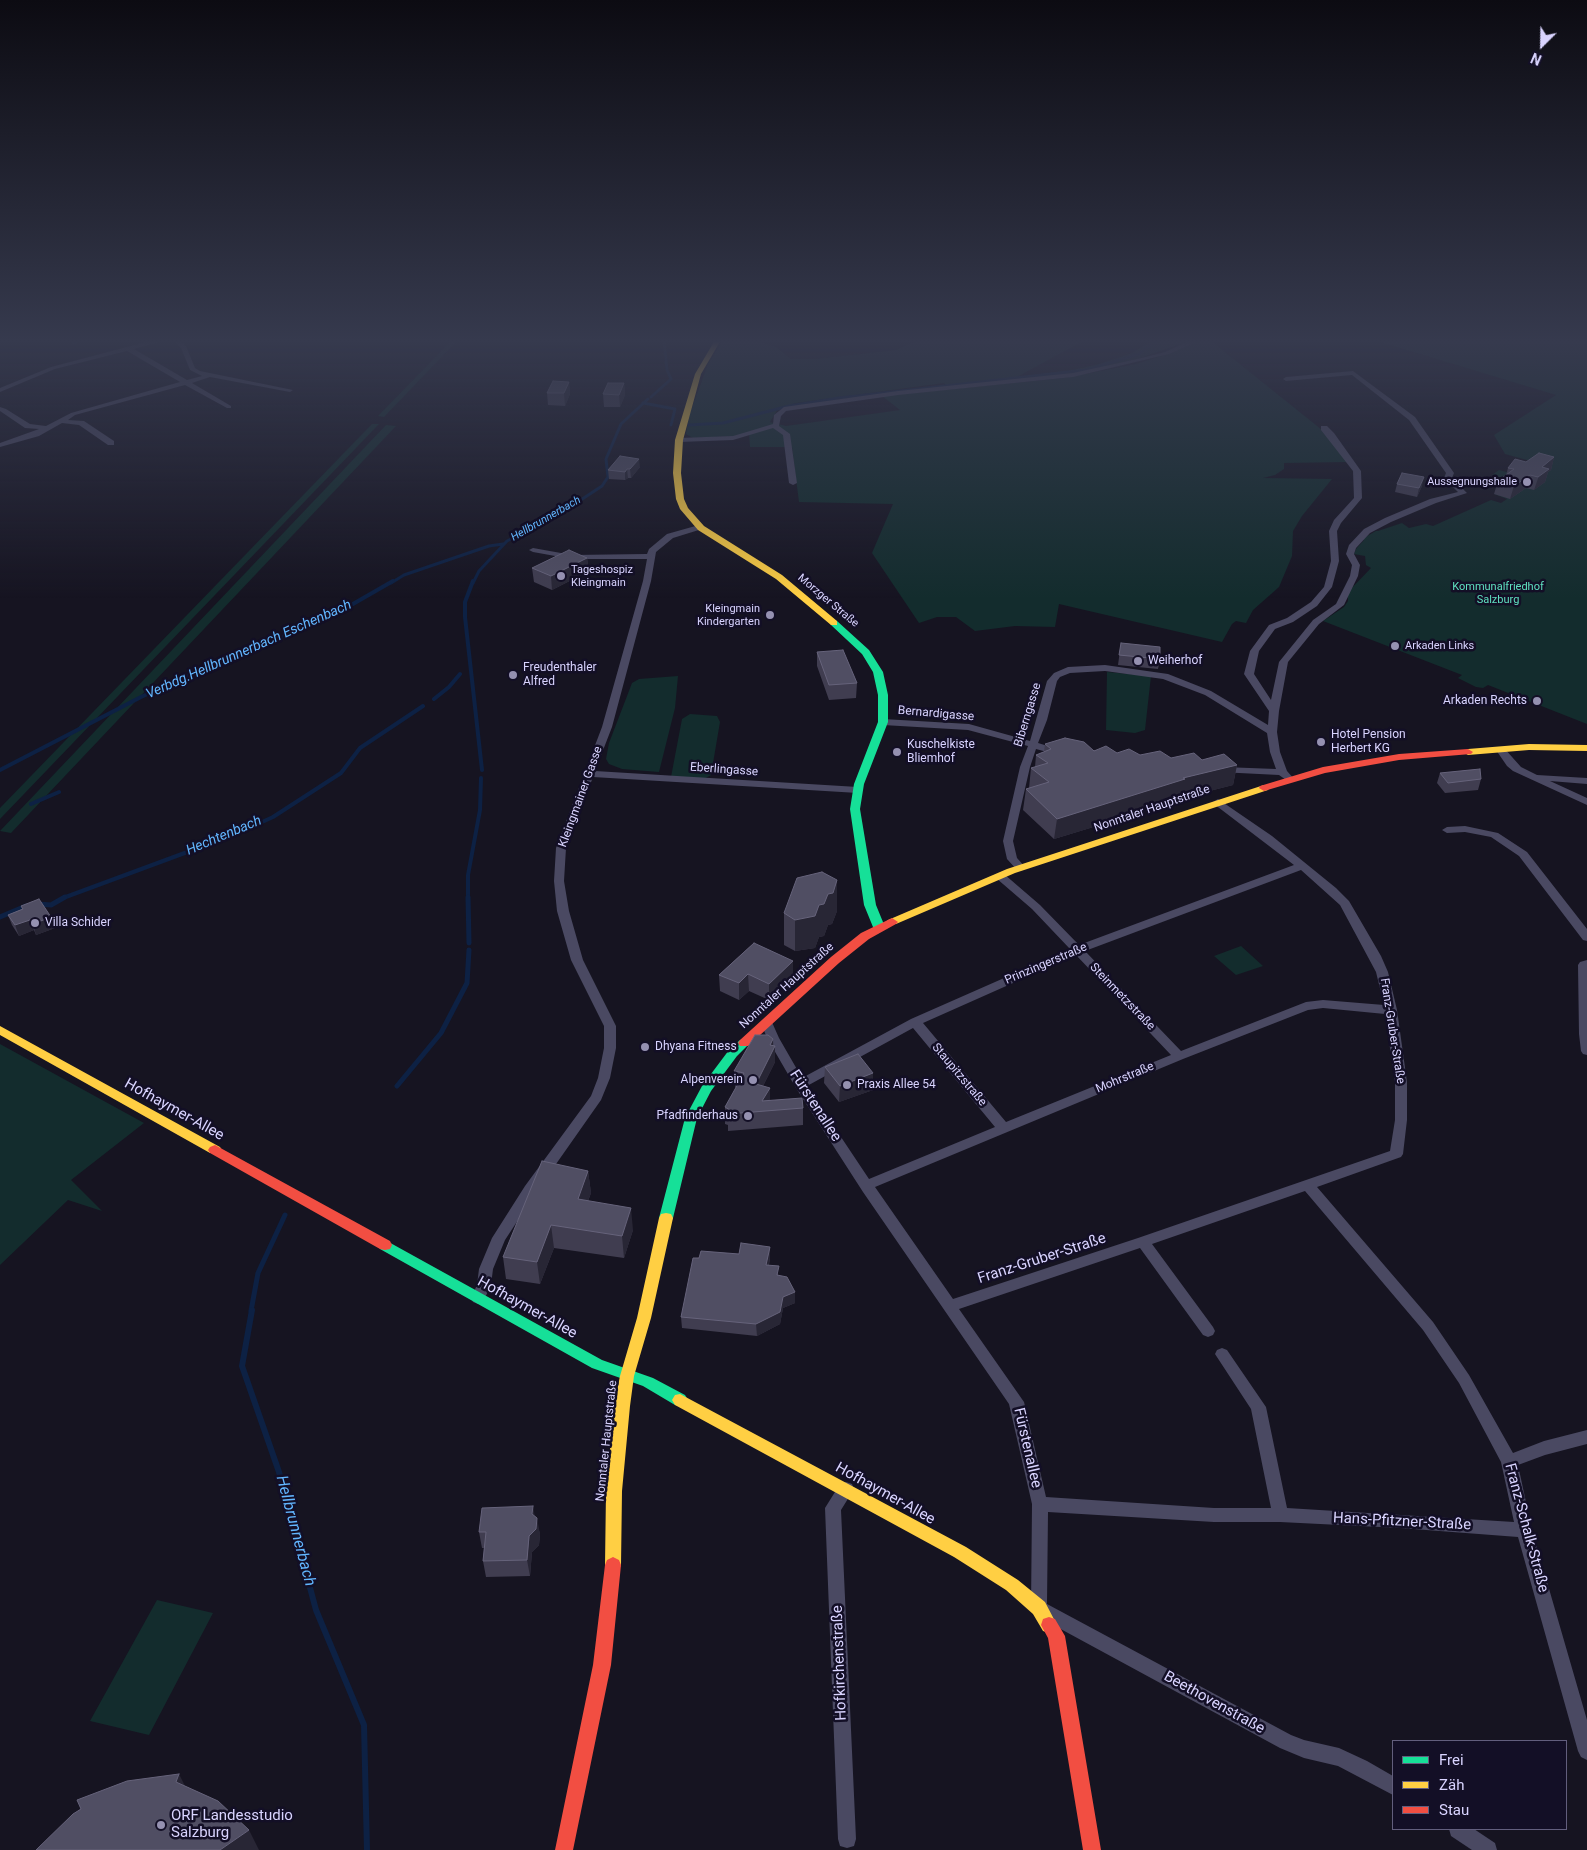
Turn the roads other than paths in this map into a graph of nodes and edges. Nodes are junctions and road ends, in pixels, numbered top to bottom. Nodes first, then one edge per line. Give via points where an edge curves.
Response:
1 (31, 426) edge
2 (51, 426) edge
3 (85, 426) edge
4 (682, 426) edge
5 (774, 426) edge
6 (775, 426) edge
7 (1417, 426) edge
8 (48, 428) junction
9 (1324, 428) dead end
10 (679, 440) junction
11 (111, 443) dead end
12 (0, 445) edge
13 (793, 483) dead end
14 (699, 526) junction
15 (533, 550) dead end
16 (651, 556) junction
17 (1274, 711) junction
18 (883, 722) junction
19 (1272, 732) junction
20 (1033, 746) junction
21 (1587, 748) edge
22 (1500, 750) junction
23 (1068, 754) edge
24 (1216, 770) edge
25 (589, 774) junction
26 (1286, 775) junction
27 (1536, 776) junction
28 (1587, 781) edge
29 (858, 790) junction
30 (1218, 802) junction
31 (1587, 802) edge
32 (1447, 830) dead end
33 (1301, 866) junction
34 (1021, 868) junction
35 (1000, 876) junction
36 (879, 927) junction
37 (1587, 937) edge
38 (1077, 950) junction
39 (1587, 964) edge
40 (1391, 1010) junction
41 (915, 1022) junction
42 (767, 1023) junction
43 (0, 1030) edge
44 (1587, 1051) edge
45 (1179, 1056) junction
46 (800, 1085) junction
47 (1003, 1128) junction
48 (866, 1185) junction
49 (1308, 1186) junction
50 (1143, 1242) junction
51 (478, 1298) junction
52 (950, 1306) junction
53 (1208, 1331) dead end
54 (1222, 1354) dead end
55 (627, 1376) junction
56 (1587, 1436) edge
57 (1509, 1461) junction
58 (846, 1490) junction
59 (1040, 1504) junction
60 (1280, 1515) junction
61 (1524, 1530) junction
62 (1039, 1608) junction
63 (1587, 1751) edge
64 (1392, 1785) edge
65 (1459, 1830) edge
66 (847, 1840) dead end
67 (564, 1850) edge
68 (1092, 1850) edge
69 (1488, 1850) edge

1 - 8 street
2 - 8 street
3 - 11 street
4 - 10 street, Morzger Straße
5 - 10 street via 738,437
6 - 13 street via 786,434
7 - 17 street via 1450,473 1448,478 1463,493 1410,510 1367,531 1360,538 1350,552 1356,565 1354,576 1340,605 1316,622 1284,662
8 - 12 street
9 - 17 street via 1357,471 1358,498 1336,522 1333,531 1335,561 1328,587 1314,604 1290,620 1272,627 1254,651 1249,674
10 - 14 street, Morzger Straße via 678,495 684,509
14 - 16 street via 670,536 652,551
14 - 18 street, Morzger Straße via 779,577 866,652 878,672
15 - 16 street via 572,557
16 - 25 street, Kleingmainer Gasse via 610,715
17 - 19 street
18 - 20 street, Bernardigasse via 969,727
18 - 29 street, Morzger Straße
19 - 20 street, Biberngasse via 1208,693 1178,680 1120,669 1082,668 1068,670 1052,681
19 - 26 street
20 - 23 street, Bernardigasse
20 - 34 street, Biberngasse via 1024,767 1008,841 1012,859
21 - 22 street, Nonntaler Hauptstraße
22 - 26 street, Nonntaler Hauptstraße via 1399,757
22 - 27 street via 1511,764
24 - 26 street
25 - 29 street, Eberlingasse
25 - 51 street, Kleingmainer Gasse via 561,848 559,881 563,911 577,960 610,1026 610,1048 604,1078 597,1097 499,1238
26 - 30 street, Nonntaler Hauptstraße
27 - 28 street
27 - 31 street
29 - 36 street, Morzger Straße via 855,809 857,830 872,910
30 - 33 street, Franz-Gruber-Straße
30 - 34 street, Nonntaler Hauptstraße
32 - 37 street via 1465,829 1494,835 1523,854
33 - 38 street, Prinzingerstraße
33 - 40 street, Franz-Gruber-Straße via 1345,903 1360,925 1382,972
34 - 35 street, Nonntaler Hauptstraße
35 - 36 street, Nonntaler Hauptstraße
35 - 38 street, Steinmetzstraße via 1035,906
36 - 42 street, Nonntaler Hauptstraße via 835,960
38 - 41 street, Prinzingerstraße
38 - 45 street, Steinmetzstraße
39 - 44 street via 1584,965
40 - 45 street, Mohrstraße via 1323,1004 1306,1006
40 - 49 street, Franz-Gruber-Straße via 1401,1082 1401,1120 1396,1154
41 - 46 street, Prinzingerstraße
41 - 47 street, Staupitzstraße
42 - 46 street, Fürstenallee
42 - 55 street, Nonntaler Hauptstraße via 734,1053 706,1089 691,1118 644,1318
43 - 51 street, Hofhaymer-Allee
45 - 47 street, Mohrstraße
46 - 48 street, Fürstenallee
47 - 48 street, Mohrstraße
48 - 52 street, Fürstenallee
49 - 50 street, Franz-Gruber-Straße
49 - 57 street, Franz-Schalk-Straße via 1428,1326 1464,1379
50 - 52 street, Franz-Gruber-Straße
50 - 53 street
51 - 55 street, Hofhaymer-Allee via 597,1364
52 - 59 street, Fürstenallee via 1016,1402
54 - 60 street via 1258,1406
55 - 58 street, Hofhaymer-Allee via 648,1382
55 - 67 street, Nonntaler Hauptstraße via 614,1492 613,1578 602,1665
56 - 57 street
57 - 61 street, Franz-Schalk-Straße
58 - 62 street, Hofhaymer-Allee via 975,1560
58 - 66 street, Hofkirchenstraße via 834,1508
59 - 60 street, Hans-Pfitzner-Straße via 1214,1515
59 - 62 street, Fürstenallee
60 - 61 street, Hans-Pfitzner-Straße
61 - 63 street, Franz-Schalk-Straße
62 - 64 street, Beethovenstraße via 1286,1742 1339,1757
62 - 68 street via 1050,1623 1060,1650
65 - 69 street

